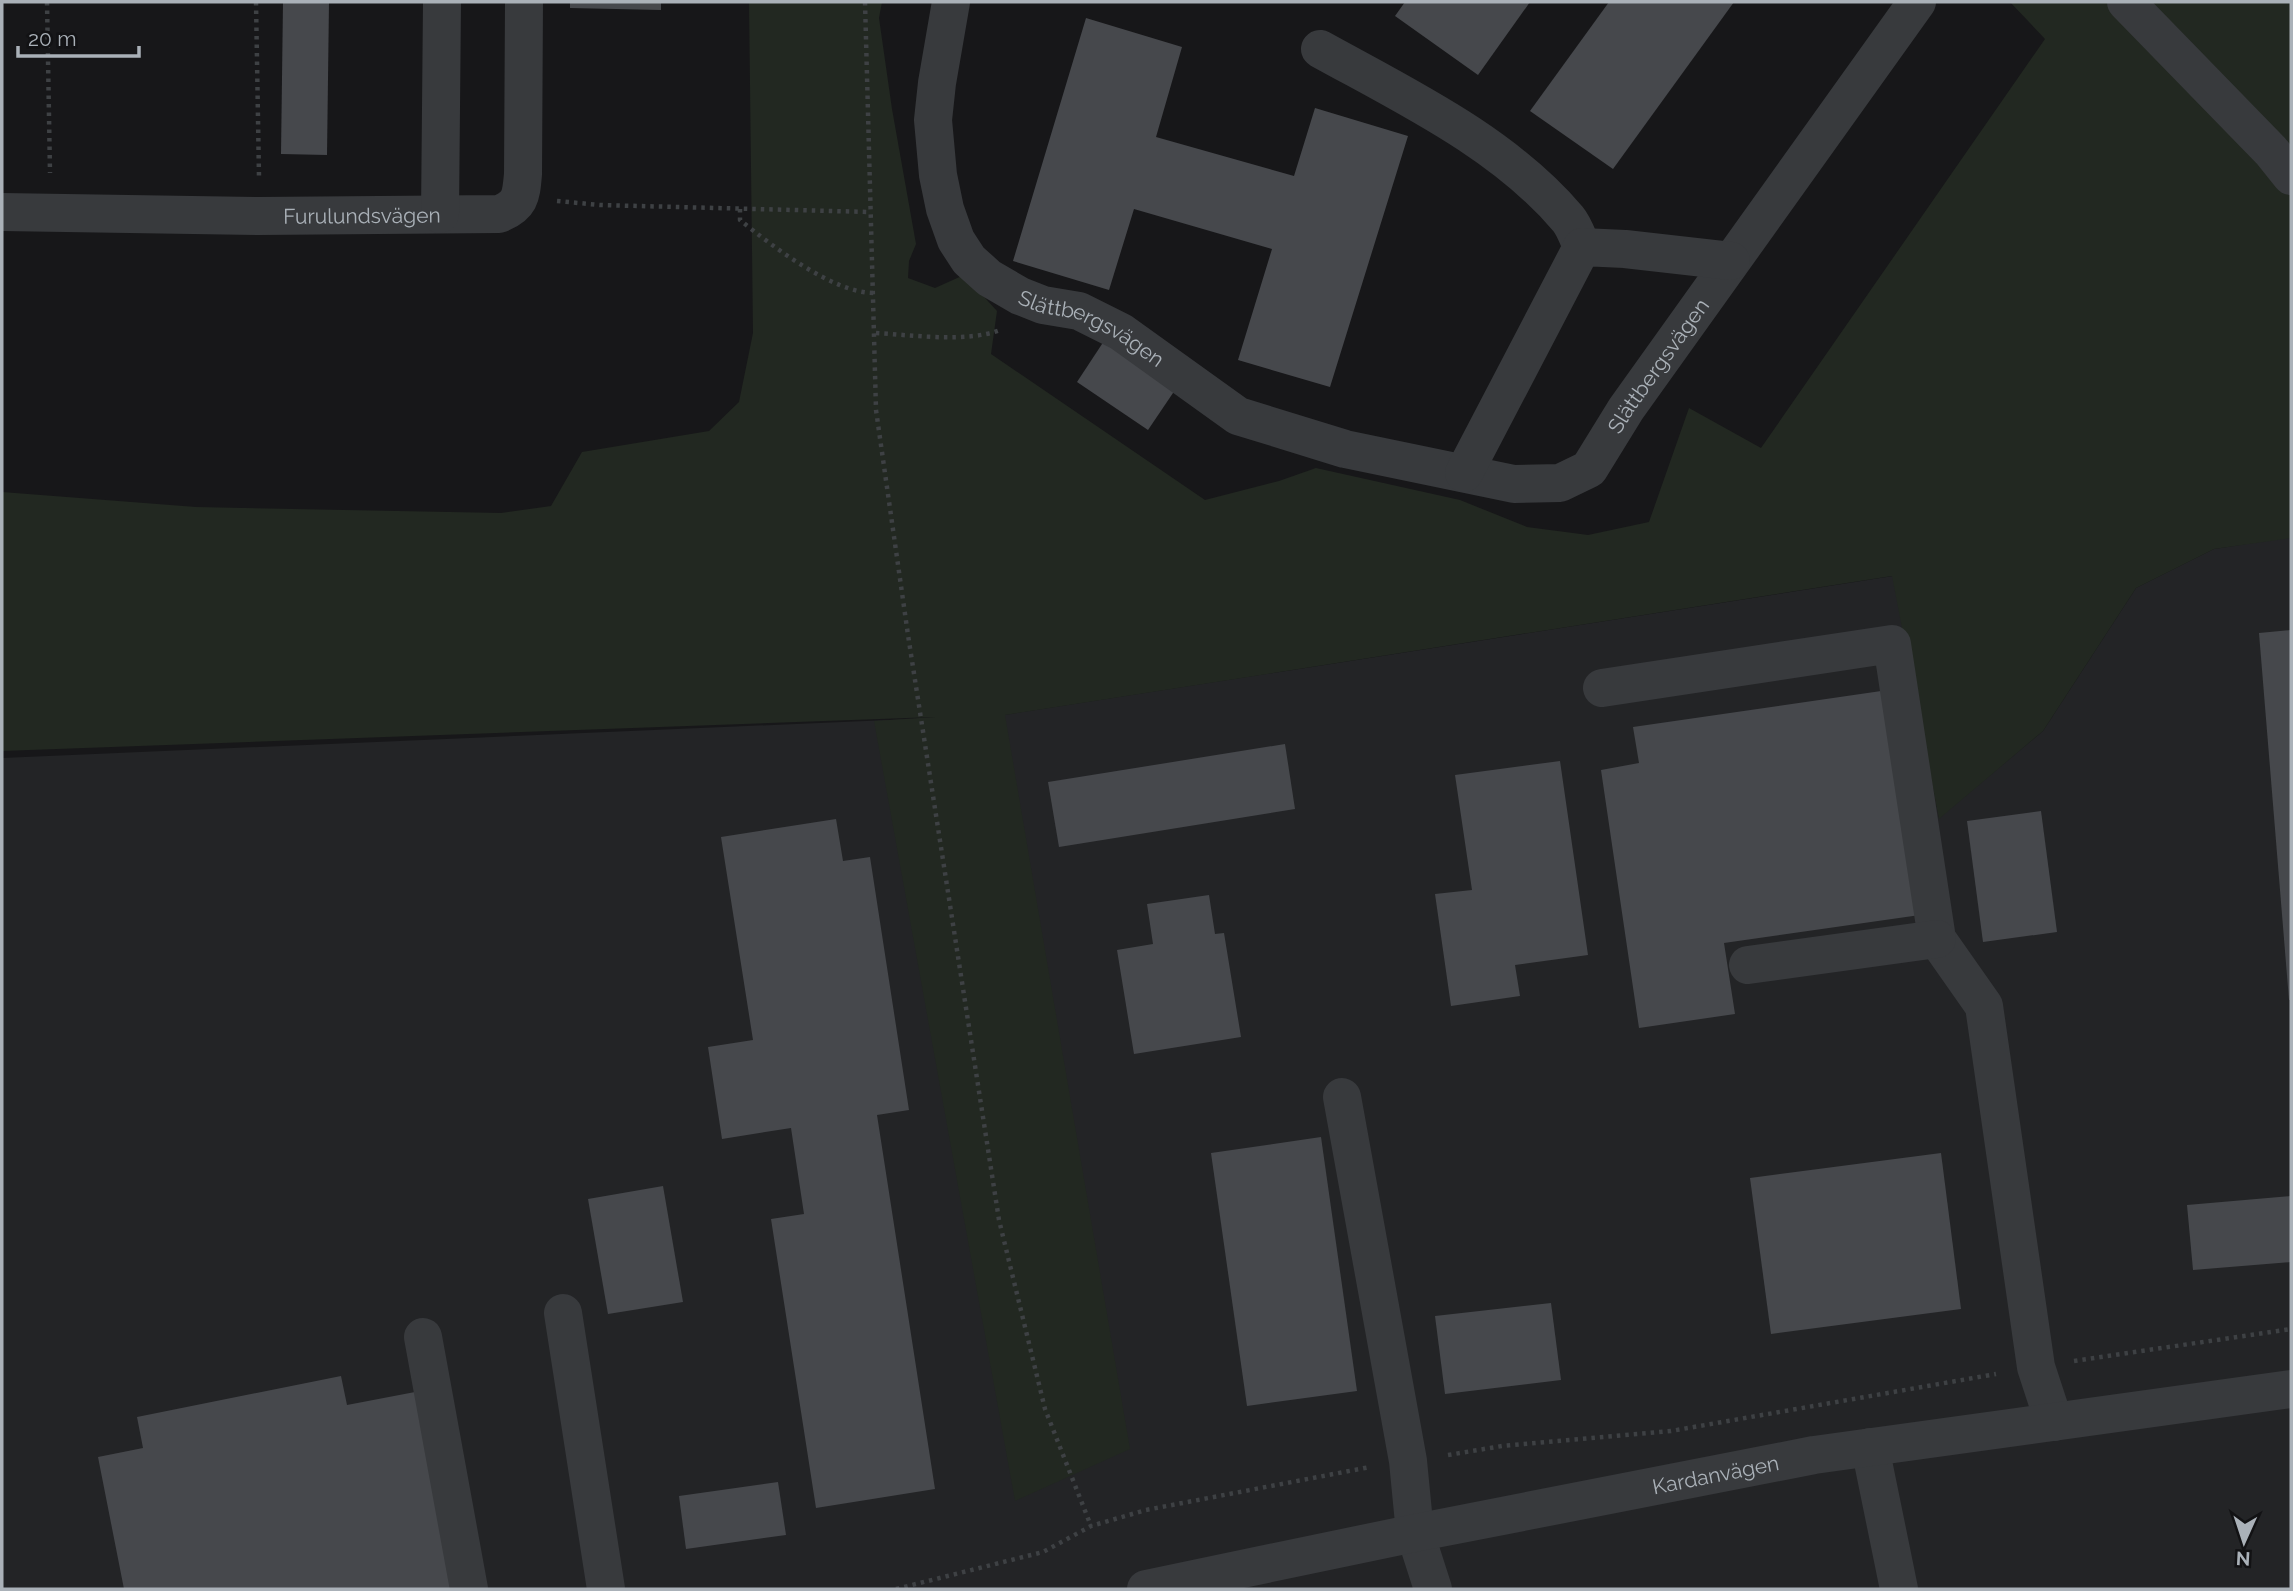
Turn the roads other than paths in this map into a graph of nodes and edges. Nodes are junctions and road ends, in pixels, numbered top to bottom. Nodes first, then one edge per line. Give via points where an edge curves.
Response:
1 (442, 2) edge
2 (524, 2) edge
3 (951, 2) edge
4 (1917, 2) edge
5 (2126, 2) edge
6 (1320, 50) dead end
7 (2291, 176) edge
8 (2, 212) edge
9 (440, 214) junction
10 (1582, 247) junction
11 (1731, 261) junction
12 (1464, 474) junction
13 (1602, 688) dead end
14 (1937, 939) junction
15 (1748, 965) dead end
16 (1342, 1097) dead end
17 (563, 1313) dead end
18 (423, 1337) dead end
19 (2291, 1389) edge
20 (2054, 1422) junction
21 (1870, 1447) junction
22 (1415, 1533) junction
23 (469, 1589) edge
24 (606, 1589) edge
25 (1146, 1589) edge
26 (1433, 1589) edge
27 (1899, 1589) edge

1 - 9 street
2 - 9 street, Furulundsvägen via 520,197 511,209 499,214
3 - 12 street, Slättbergsvägen via 933,120 945,209 969,260 1020,296 1079,311 1121,332 1238,416 1345,449
4 - 11 street, Slättbergsvägen
5 - 7 street
6 - 10 street via 1445,119 1524,175 1570,220
8 - 9 street, Furulundsvägen
10 - 11 street
10 - 12 street
11 - 12 street, Slättbergsvägen via 1589,469 1560,483 1514,484
13 - 14 street via 1892,644
14 - 15 street
14 - 20 street via 1984,1006 2036,1367
16 - 22 street via 1408,1461
17 - 24 street
18 - 23 street
19 - 20 street, Kardanvägen
20 - 21 street, Kardanvägen
21 - 22 street, Kardanvägen
21 - 27 street
22 - 25 street, Kardanvägen
22 - 26 street

